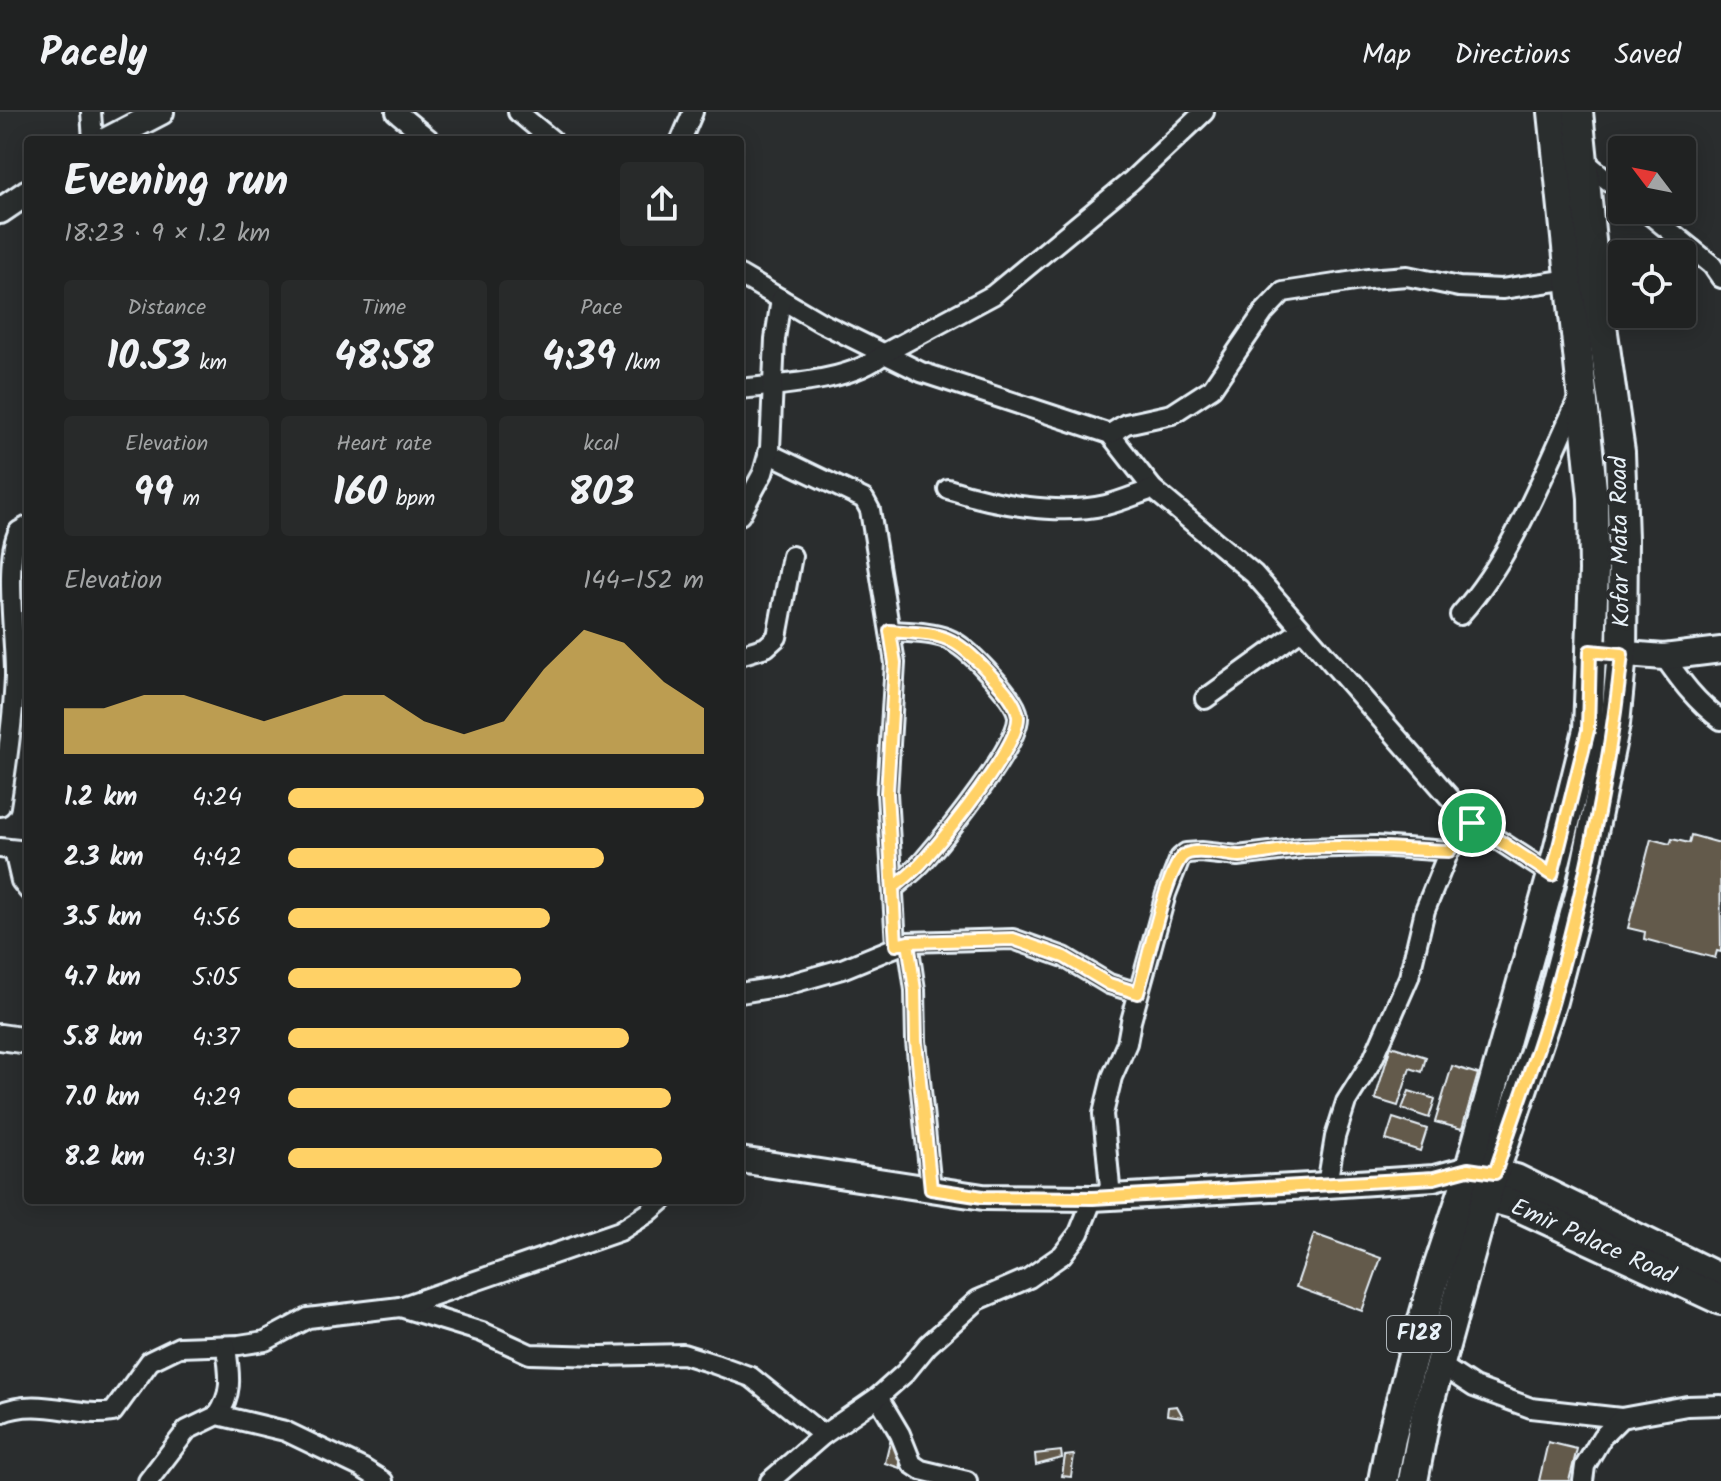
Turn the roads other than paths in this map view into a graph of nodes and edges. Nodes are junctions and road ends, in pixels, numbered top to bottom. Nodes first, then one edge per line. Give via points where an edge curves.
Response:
1 (91, 112) edge
2 (161, 112) edge
3 (396, 112) edge
4 (518, 112) edge
5 (693, 112) edge
6 (1204, 112) edge
7 (1553, 112) edge
8 (1578, 112) edge
9 (106, 136) edge
10 (114, 136) edge
11 (425, 136) edge
12 (547, 136) edge
13 (683, 136) edge
14 (1583, 160) junction
15 (1608, 181) edge
16 (24, 195) edge
17 (0, 211) edge
18 (1661, 224) edge
19 (1681, 240) edge
20 (1696, 252) edge
21 (1608, 268) edge
22 (1582, 275) junction
23 (744, 277) edge
24 (1721, 278) edge
25 (781, 299) junction
26 (885, 353) junction
27 (772, 385) junction
28 (744, 388) edge
29 (1582, 390) junction
30 (1110, 434) junction
31 (768, 453) junction
32 (948, 489) dead end
33 (1153, 489) junction
34 (744, 508) edge
35 (24, 528) edge
36 (792, 556) dead end
37 (1460, 615) dead end
38 (1301, 630) junction
39 (890, 631) junction
40 (1721, 650) edge
41 (1590, 651) junction
42 (744, 654) edge
43 (1622, 654) junction
44 (1664, 657) junction
45 (1205, 699) dead end
46 (1721, 720) edge
47 (19, 731) edge
48 (0, 806) edge
49 (1472, 823) junction
50 (14, 850) edge
51 (1449, 851) junction
52 (1552, 875) junction
53 (24, 885) edge
54 (893, 888) junction
55 (902, 944) junction
56 (744, 992) edge
57 (1138, 993) junction
58 (0, 1037) edge
59 (24, 1040) edge
60 (744, 1161) edge
61 (1478, 1182) junction
62 (1327, 1185) junction
63 (931, 1189) junction
64 (1102, 1198) junction
65 (658, 1204) edge
66 (1721, 1279) edge
67 (1721, 1300) edge
68 (400, 1307) junction
69 (226, 1346) junction
70 (1439, 1364) junction
71 (878, 1397) junction
72 (1721, 1405) edge
73 (0, 1413) edge
74 (218, 1415) junction
75 (1621, 1418) junction
76 (823, 1435) junction
77 (1379, 1480) edge
78 (148, 1481) edge
79 (383, 1481) edge
80 (770, 1481) edge
81 (967, 1481) edge
82 (1413, 1481) edge
83 (1583, 1481) edge

1 - 9 street
2 - 10 main road
3 - 11 street
4 - 12 street
5 - 13 street
6 - 26 street via 1131,181 993,295
7 - 22 main road, Kofar Mata Road / F128
8 - 14 main road, Kofar Mata Road / F128
14 - 15 street
14 - 22 main road, Kofar Mata Road / F128
16 - 17 main road
18 - 19 street
20 - 24 street
21 - 22 street
22 - 29 main road, Kofar Mata Road / F128
22 - 30 street via 1502,289 1407,276 1283,292 1212,388 1172,414 1126,424
22 - 43 main road, Kofar Mata Road / F128 via 1620,452
23 - 25 street
25 - 26 street
25 - 27 street
26 - 27 street via 872,364
26 - 30 street via 934,376
27 - 28 street
27 - 31 street
29 - 37 street via 1505,556
29 - 41 main road, Kofar Mata Road / F128 via 1593,498
30 - 33 street
31 - 34 street
31 - 39 street via 868,504
32 - 33 street via 1019,506 1068,508 1105,505
33 - 38 street via 1254,574
35 - 47 street via 14,543 11,600
36 - 42 street via 777,637
38 - 45 street
38 - 49 street
39 - 54 street via 895,663 887,793
39 - 54 street via 939,634 966,648 1005,690 1018,716 999,763 923,862
40 - 44 main road
41 - 43 main road
41 - 52 main road, Kofar Mata Road / F128 via 1588,730
43 - 44 main road
43 - 61 main road, Kofar Mata Road / F128 via 1615,724 1552,1001
44 - 46 street via 1689,692
47 - 48 street
49 - 51 street
49 - 52 street
50 - 53 street
51 - 57 street via 1376,846 1238,856 1186,853 1166,894
51 - 62 street via 1425,910 1409,977 1373,1059 1346,1102
52 - 61 main road, Kofar Mata Road / F128
54 - 55 street
55 - 56 street via 842,969
55 - 57 street via 1013,939
55 - 63 street via 915,990
57 - 64 street via 1103,1114
58 - 59 main road
60 - 63 main road
61 - 62 main road via 1434,1178
61 - 66 main road, Emir Palace Road via 1516,1179
61 - 67 main road, Emir Palace Road via 1513,1204
61 - 70 main road, F128
61 - 77 main road, F128 via 1431,1291
62 - 64 main road
63 - 64 main road via 983,1197
64 - 71 street via 1062,1255 1029,1278 978,1300
65 - 68 street via 620,1231
68 - 69 street via 308,1318 265,1341
68 - 76 street via 482,1332 530,1354 683,1354 751,1377
69 - 73 street via 179,1347 150,1361 113,1412 48,1407
69 - 74 street via 230,1389
70 - 75 street via 1474,1387 1531,1408
70 - 82 main road, F128
71 - 76 street
71 - 81 street via 912,1464
72 - 75 street
74 - 78 street via 187,1430
74 - 79 street via 285,1431
75 - 83 street via 1602,1437 1585,1466
76 - 80 street

